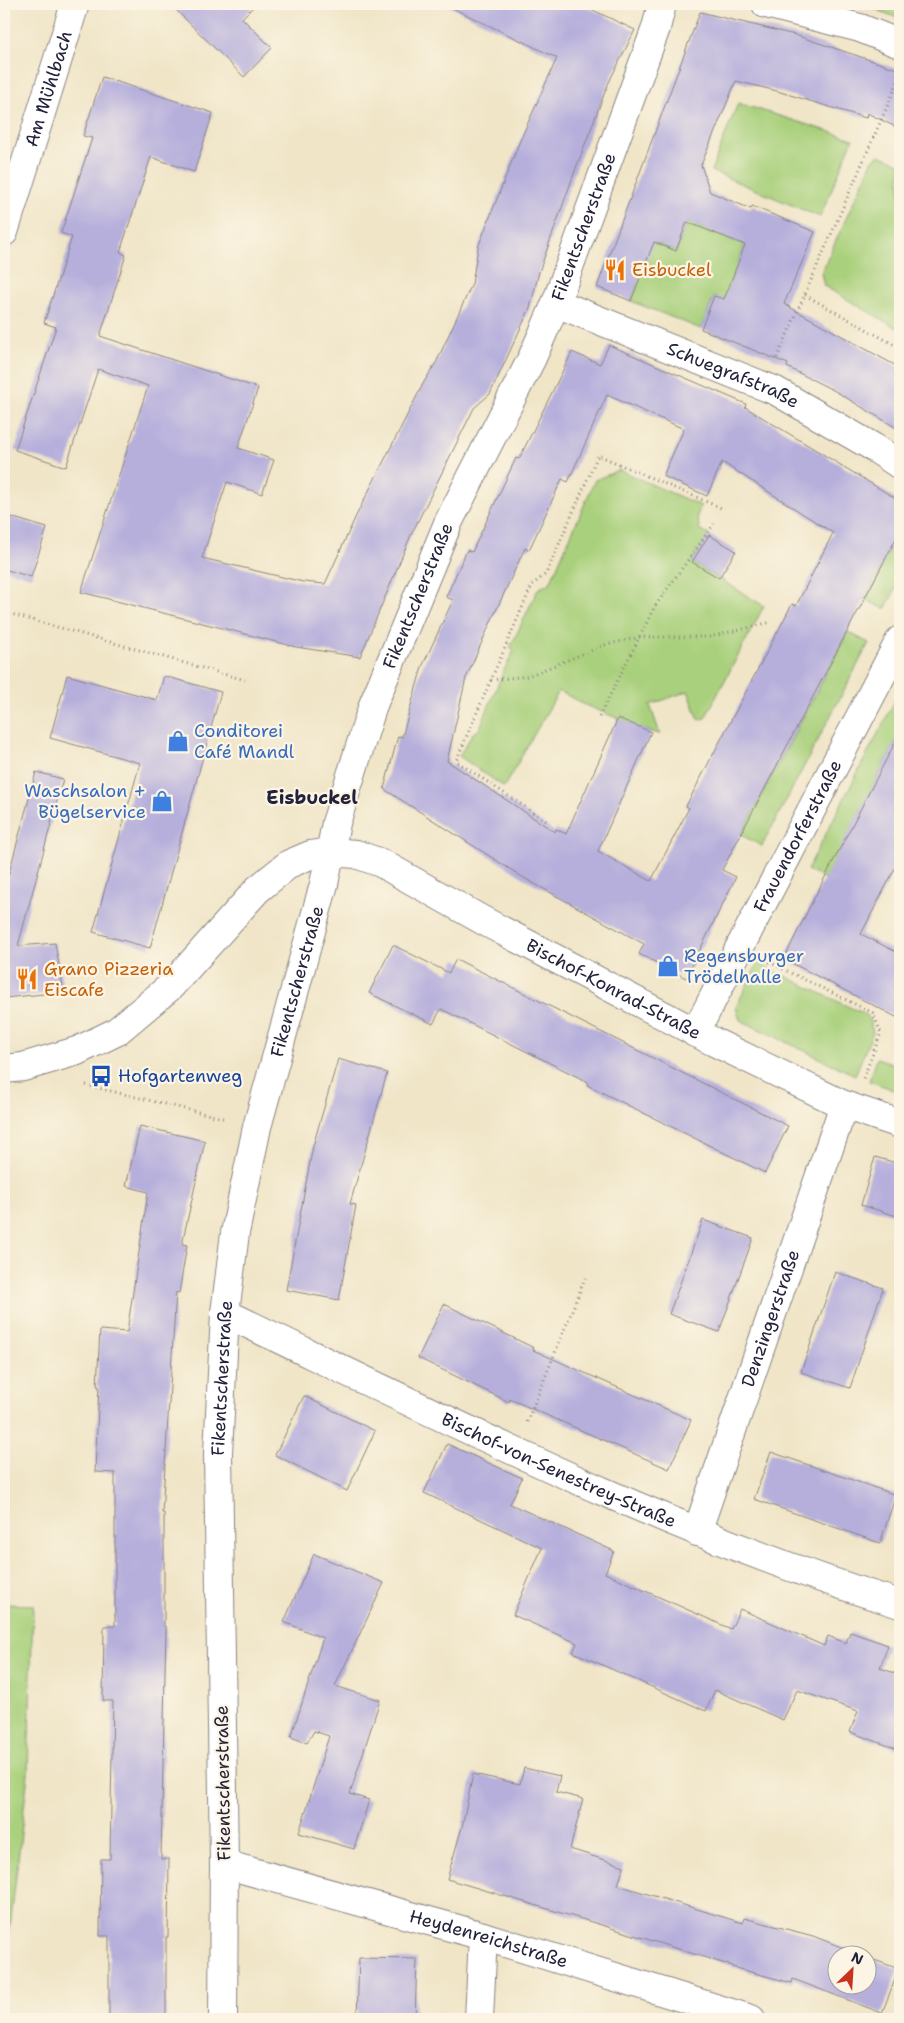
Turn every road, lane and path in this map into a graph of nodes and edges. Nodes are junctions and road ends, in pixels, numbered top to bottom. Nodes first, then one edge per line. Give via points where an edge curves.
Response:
1 (75, 4) edge
2 (662, 4) edge
3 (766, 4) edge
4 (900, 44) edge
5 (900, 77) edge
6 (4, 232) edge
7 (805, 295) junction
8 (556, 303) junction
9 (900, 348) edge
10 (765, 386) junction
11 (900, 465) edge
12 (721, 508) dead end
13 (714, 524) dead end
14 (4, 612) edge
15 (772, 622) dead end
16 (640, 637) junction
17 (900, 640) edge
18 (245, 680) dead end
19 (491, 680) junction
20 (599, 717) dead end
21 (546, 821) dead end
22 (330, 852) junction
23 (766, 960) dead end
24 (695, 1033) junction
25 (4, 1069) edge
26 (86, 1084) dead end
27 (848, 1106) junction
28 (900, 1124) edge
29 (257, 1127) junction
30 (586, 1276) dead end
31 (226, 1313) junction
32 (515, 1453) junction
33 (697, 1532) junction
34 (900, 1604) edge
35 (224, 1864) junction
36 (483, 1936) junction
37 (223, 2019) edge
38 (479, 2019) edge
39 (751, 2019) edge

1 - 6 street, Am Mühlbach
2 - 8 street, Fikentscherstraße
3 - 4 street via 860,28
5 - 7 path
7 - 9 path
7 - 10 path
8 - 10 street, Schuegrafstraße
8 - 22 street, Fikentscherstraße via 532,358 444,532 373,705
10 - 11 street, Schuegrafstraße via 873,446
12 - 19 path via 598,456 546,574 532,585
13 - 16 path via 655,606
14 - 18 path
15 - 16 path via 709,638
16 - 19 path via 605,645 528,676
16 - 20 path
17 - 24 street, Frauendorferstraße
19 - 21 path via 456,761
22 - 24 street, Bischof-Konrad-Straße via 356,854 380,863
22 - 25 street via 310,855 290,864 258,889 171,986 116,1032 77,1052
22 - 29 street, Fikentscherstraße
23 - 27 path via 873,1013 881,1033
24 - 27 street, Bischof-Konrad-Straße
26 - 29 path
27 - 28 street, Bischof-Konrad-Straße
27 - 33 street, Denzingerstraße
29 - 31 street, Fikentscherstraße via 235,1233
30 - 32 path
31 - 32 street, Bischof-von-Senestrey-Straße
31 - 35 street, Fikentscherstraße via 218,1453
32 - 33 street, Bischof-von-Senestrey-Straße
33 - 34 street, Bischof-von-Senestrey-Straße
35 - 36 street, Heydenreichstraße
35 - 37 street, Fikentscherstraße
36 - 38 street
36 - 39 street, Heydenreichstraße

